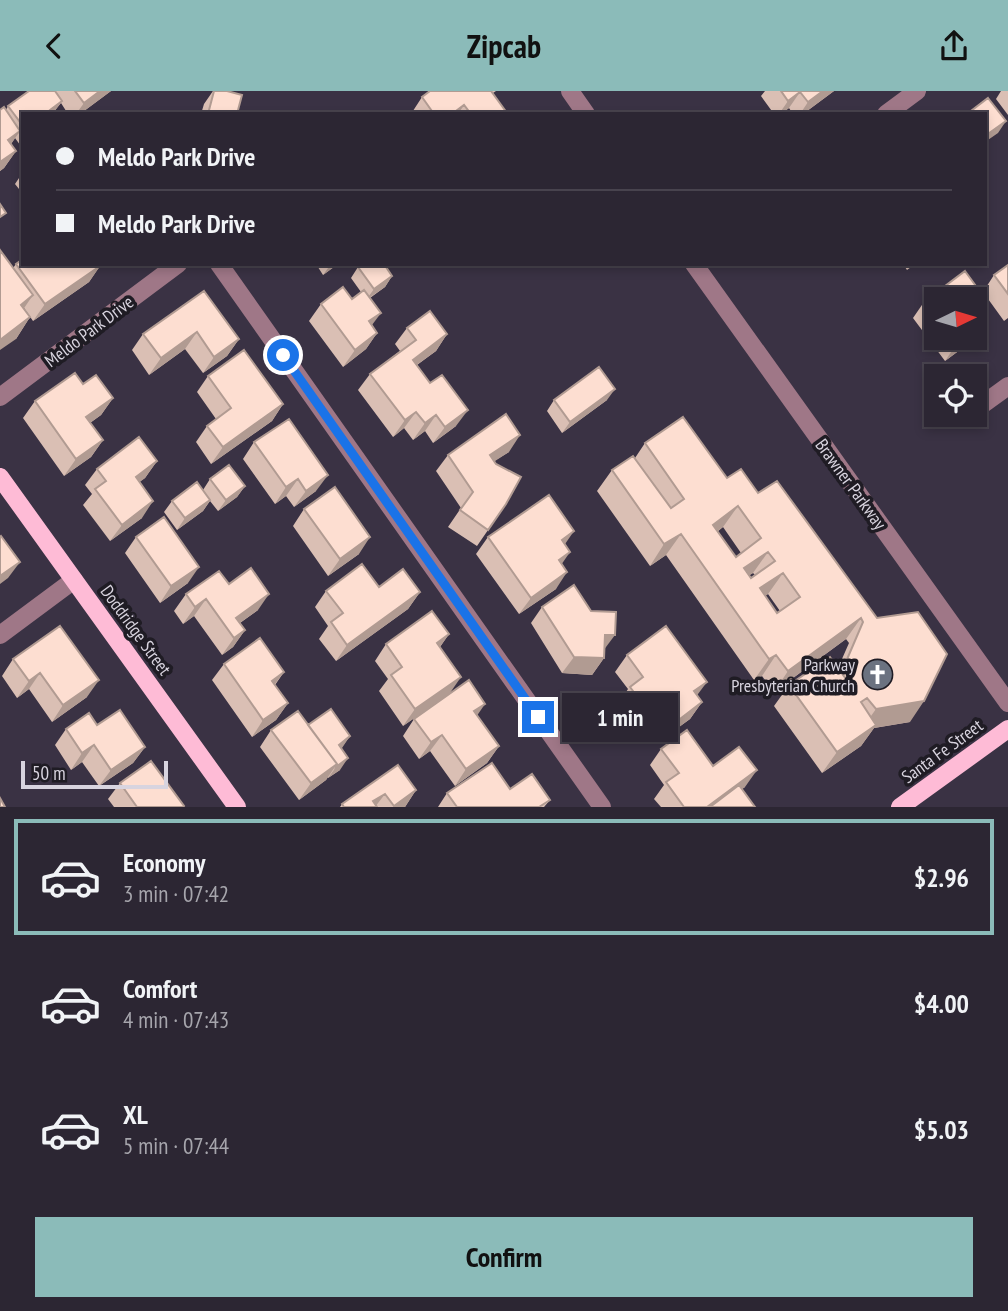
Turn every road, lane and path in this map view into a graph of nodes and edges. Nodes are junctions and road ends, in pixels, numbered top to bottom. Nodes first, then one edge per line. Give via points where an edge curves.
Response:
1 (570, 91) edge
2 (917, 91) edge
3 (585, 112) edge
4 (889, 112) edge
5 (175, 266) edge
6 (220, 266) edge
7 (695, 266) edge
8 (1008, 386) edge
9 (0, 397) edge
10 (987, 401) edge
11 (0, 477) edge
12 (74, 580) junction
13 (0, 635) edge
14 (1008, 703) edge
15 (1008, 729) edge
16 (237, 807) edge
17 (602, 807) edge
18 (900, 807) edge

1 - 3 street
2 - 4 street
5 - 9 street, Meldo Park Drive
6 - 17 street
7 - 14 street, Brawner Parkway
8 - 10 street
11 - 12 main road, Doddridge Street
12 - 13 street
12 - 16 main road, Doddridge Street
15 - 18 main road, Santa Fe Street

